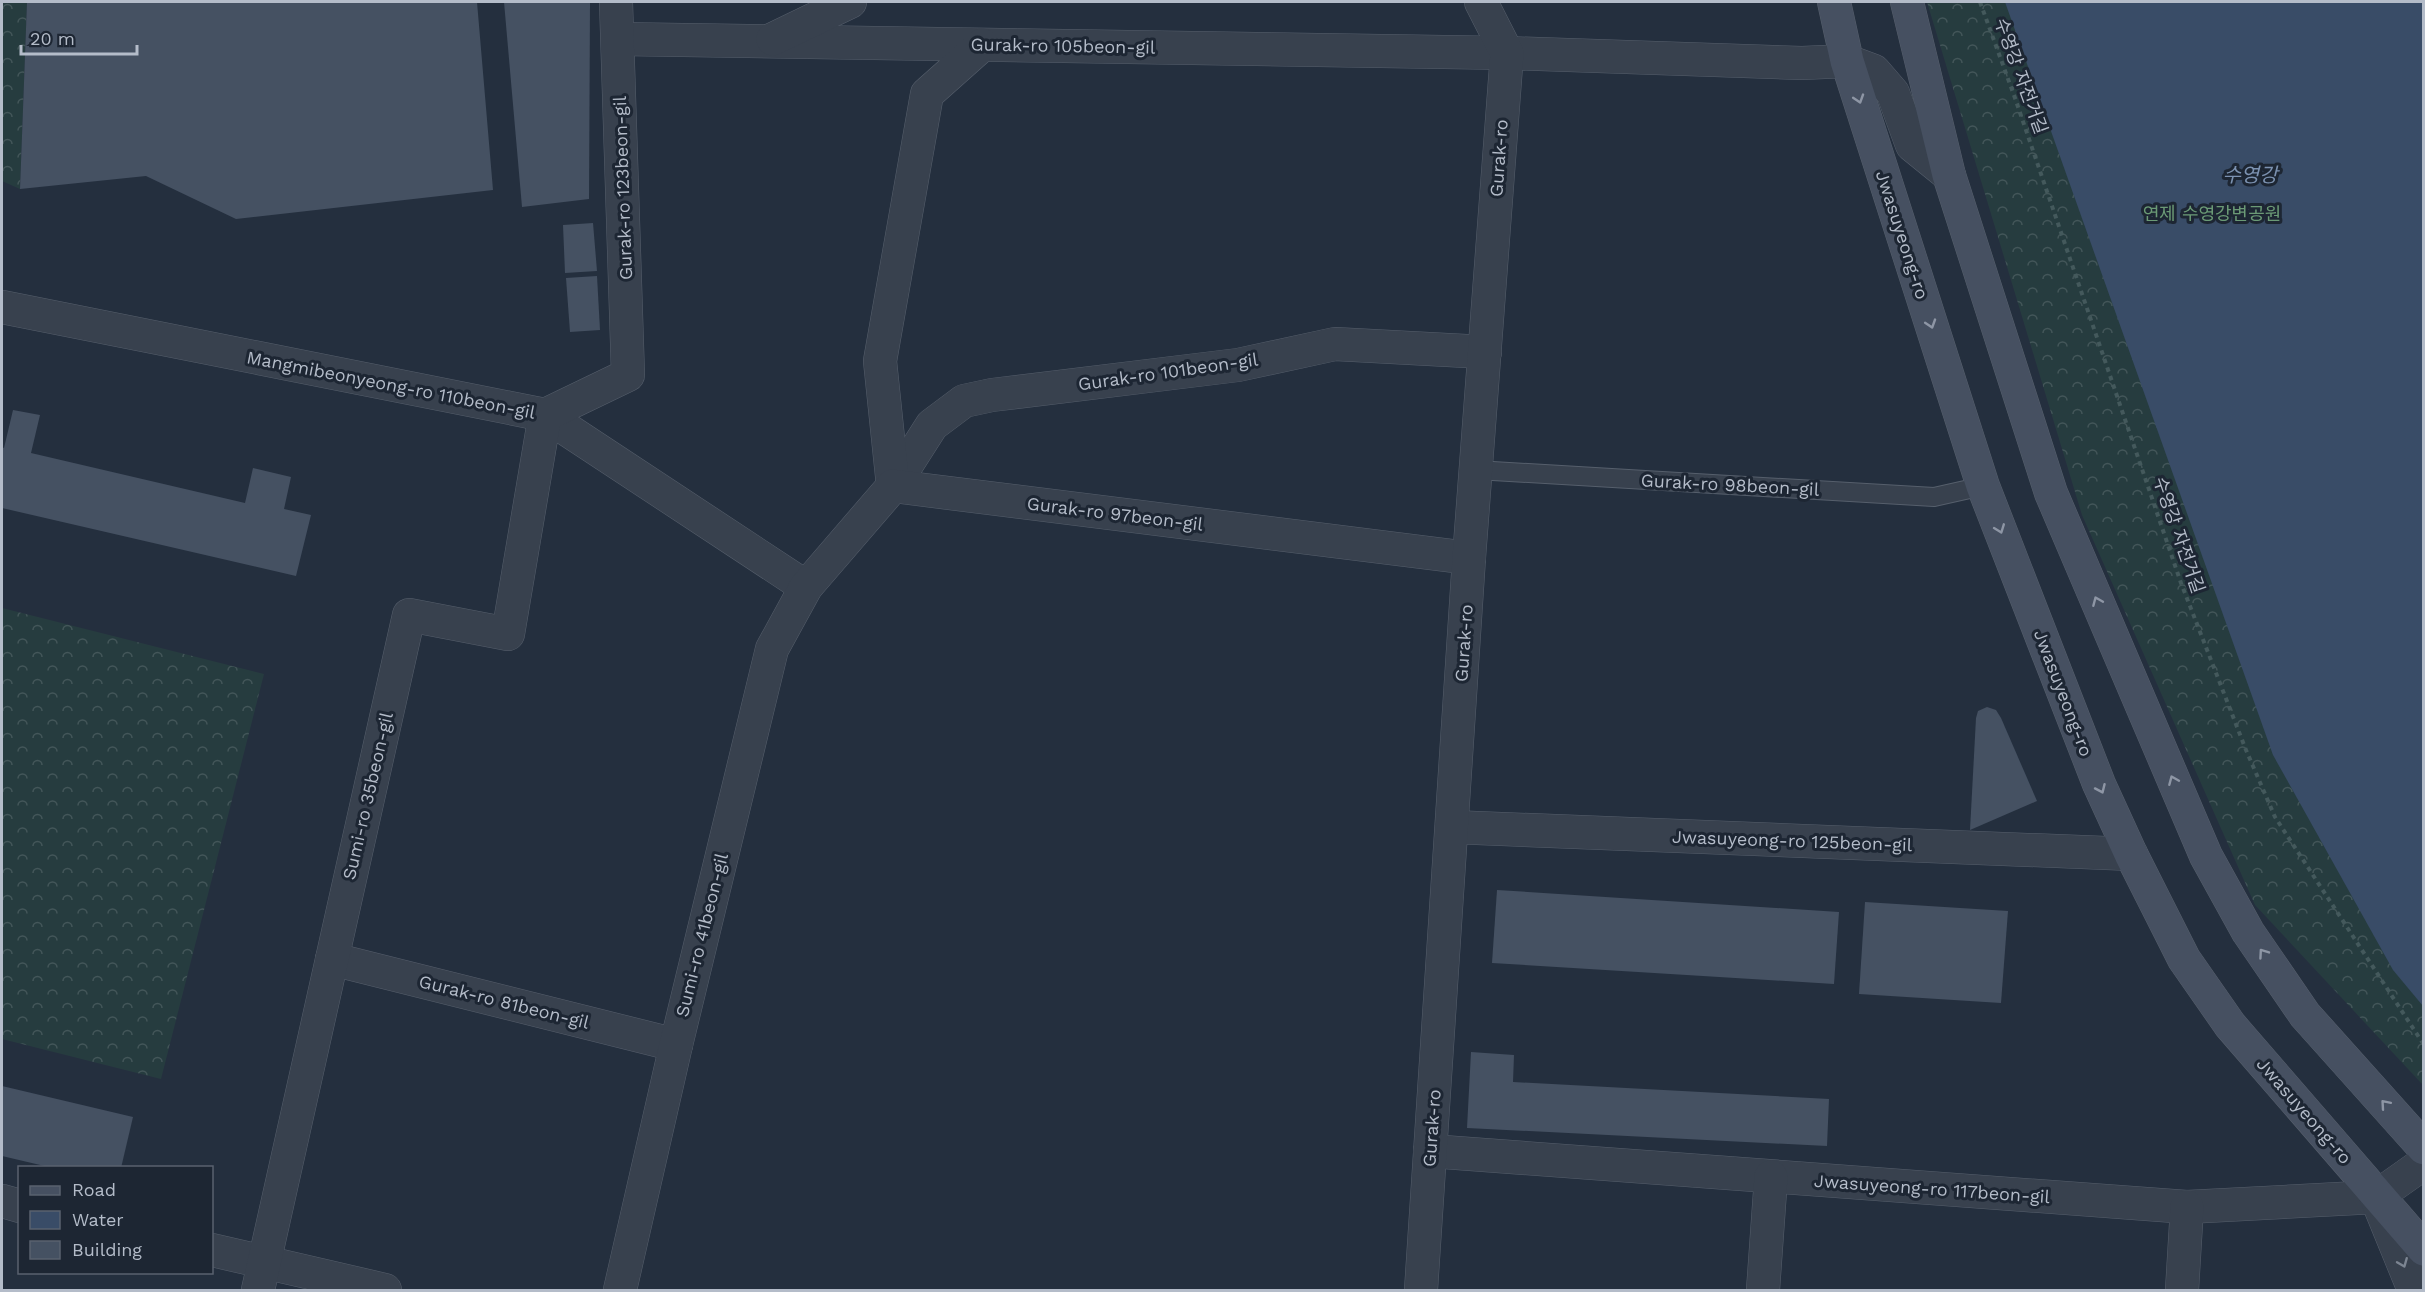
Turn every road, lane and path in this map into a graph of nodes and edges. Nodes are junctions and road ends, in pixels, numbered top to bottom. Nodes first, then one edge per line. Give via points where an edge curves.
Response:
1 (616, 2) edge
2 (850, 2) edge
3 (1481, 2) edge
4 (1834, 2) edge
5 (1907, 2) edge
6 (1980, 2) edge
7 (618, 39) junction
8 (769, 41) junction
9 (982, 45) junction
10 (1507, 52) junction
11 (1847, 61) junction
12 (1949, 175) junction
13 (2, 307) edge
14 (1485, 352) junction
15 (545, 415) junction
16 (1476, 470) junction
17 (893, 486) junction
18 (1983, 486) junction
19 (1469, 558) junction
20 (806, 587) junction
21 (1452, 827) junction
22 (2131, 854) junction
23 (332, 959) junction
24 (675, 1045) junction
25 (2424, 1045) edge
26 (2424, 1148) edge
27 (1430, 1151) junction
28 (2424, 1163) edge
29 (1771, 1177) junction
30 (2376, 1197) junction
31 (2, 1202) edge
32 (18, 1206) edge
33 (2187, 1208) junction
34 (2424, 1249) edge
35 (213, 1251) edge
36 (261, 1276) edge
37 (385, 1290) edge
38 (620, 1290) edge
39 (1421, 1290) edge
40 (1763, 1290) edge
41 (2182, 1290) edge
42 (2414, 1290) edge

1 - 7 street, Gurak-ro 123beon-gil
2 - 8 street
3 - 10 street
4 - 11 main road, Jwasuyeong-ro
5 - 12 main road
6 - 25 path, 수영강 자전거길 via 2181,583 2246,750 2275,817
7 - 8 street, Gurak-ro 105beon-gil
7 - 15 street, Gurak-ro 123beon-gil via 628,375
8 - 9 street, Gurak-ro 105beon-gil
9 - 10 street, Gurak-ro 105beon-gil
9 - 17 street via 927,94 880,361
10 - 11 street via 1802,63
10 - 14 street, Gurak-ro
11 - 12 street via 1874,71 1893,93 1912,145
11 -> 18 main road, Jwasuyeong-ro
26 -> 12 main road via 2306,1015 2248,932 2206,856 2051,493
13 - 15 street, Mangmibeonyeong-ro 110beon-gil
14 - 16 street, Gurak-ro
14 - 17 street, Gurak-ro 101beon-gil via 1335,344 1238,365 964,401 932,425
15 - 20 street, Mangmibeonyeong-ro 110beon-gil
15 - 23 street, Sumi-ro 35beon-gil via 508,634 409,615
16 - 18 lane, Gurak-ro 98beon-gil via 1934,497
16 - 19 street, Gurak-ro
17 - 19 street, Gurak-ro 97beon-gil
17 - 20 street
18 -> 22 main road, Jwasuyeong-ro via 2098,784
19 - 21 street, Gurak-ro
20 - 24 street, Sumi-ro 41beon-gil via 772,649
21 - 22 street, Jwasuyeong-ro 125beon-gil
21 - 27 street, Gurak-ro
22 - 30 main road, Jwasuyeong-ro via 2184,959 2230,1025
23 - 24 street, Gurak-ro 81beon-gil
23 - 36 street, Sumi-ro 35beon-gil
24 - 38 street, Sumi-ro 41beon-gil
27 - 29 street, Jwasuyeong-ro 117beon-gil
27 - 39 street, Gurak-ro
28 - 30 street
29 - 33 street, Jwasuyeong-ro 117beon-gil
29 - 40 street
30 - 33 street, Jwasuyeong-ro 117beon-gil
30 - 34 main road, Jwasuyeong-ro
30 -> 42 street
31 - 32 street
33 - 41 street
35 - 36 street
36 - 37 street

